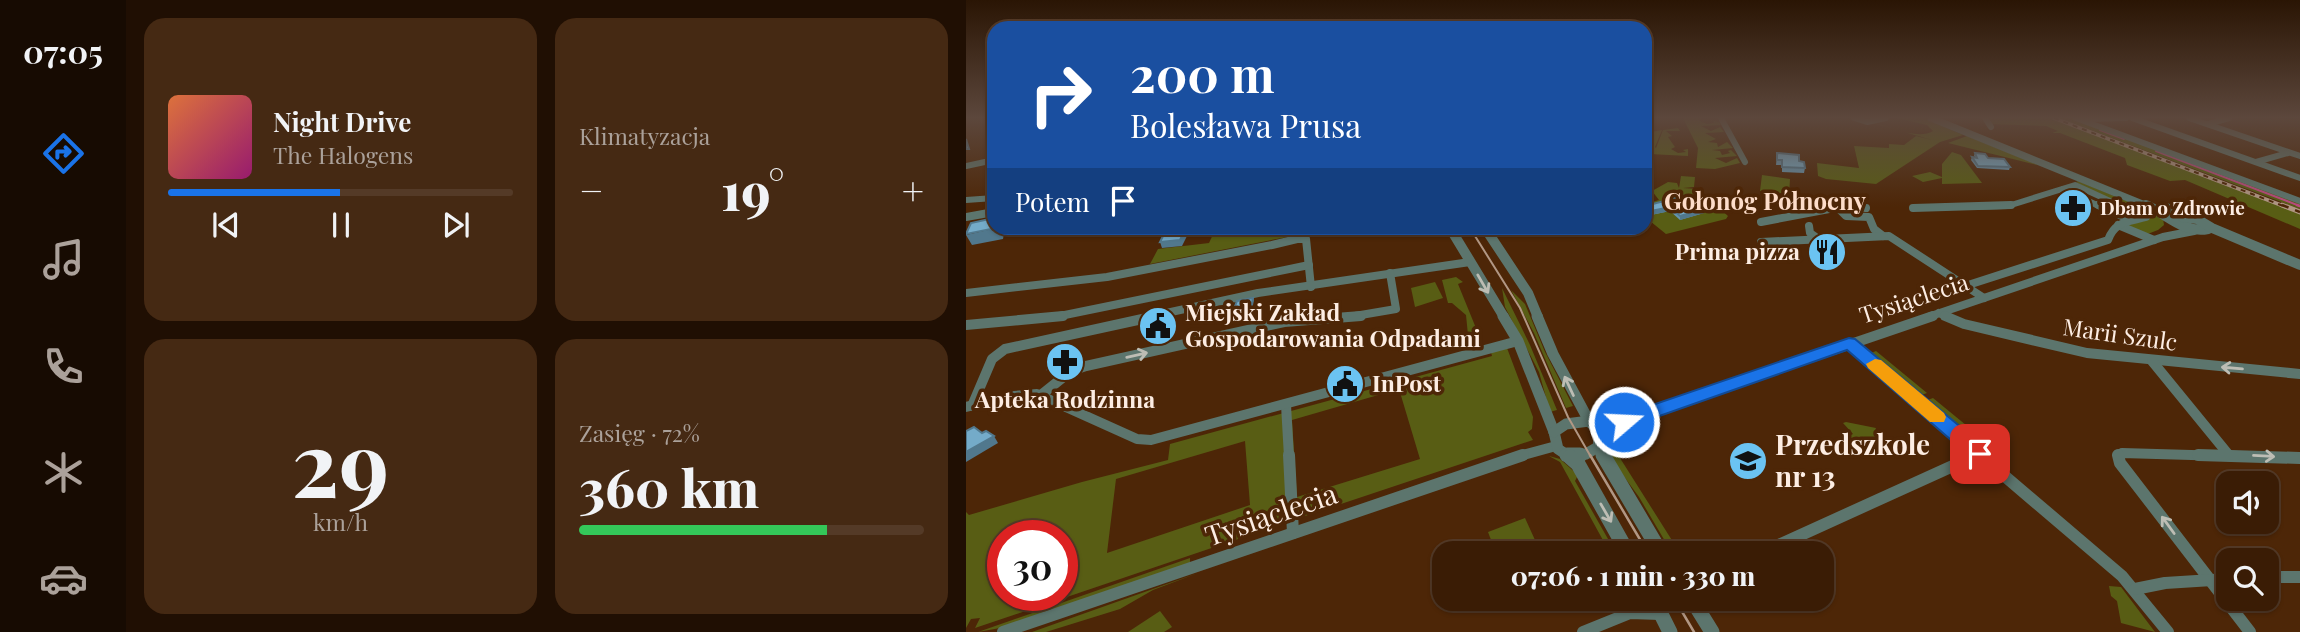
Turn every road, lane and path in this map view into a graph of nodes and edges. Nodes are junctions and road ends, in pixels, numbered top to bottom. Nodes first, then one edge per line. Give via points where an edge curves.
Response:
1 (1737, 147) edge
2 (2008, 147) edge
3 (2012, 147) edge
4 (2156, 147) edge
5 (2214, 147) edge
6 (2277, 147) edge
7 (2300, 150) edge
8 (2290, 152) junction
9 (2300, 156) edge
10 (987, 162) edge
11 (1745, 162) dead end
12 (2256, 162) junction
13 (2051, 164) junction
14 (966, 166) edge
15 (2300, 178) edge
16 (2063, 189) junction
17 (987, 198) edge
18 (966, 200) edge
19 (2300, 201) edge
20 (1838, 208) junction
21 (1866, 208) dead end
22 (1913, 208) dead end
23 (987, 213) edge
24 (966, 217) edge
25 (2189, 217) junction
26 (2130, 220) junction
27 (2175, 221) junction
28 (1761, 222) dead end
29 (2118, 225) junction
30 (2207, 226) junction
31 (2196, 231) junction
32 (1766, 232) dead end
33 (1877, 234) junction
34 (1295, 235) edge
35 (1454, 235) edge
36 (1490, 235) edge
37 (2163, 237) junction
38 (1297, 239) junction
39 (2154, 240) junction
40 (1470, 262) junction
41 (1310, 265) junction
42 (2300, 265) edge
43 (2300, 271) edge
44 (1390, 273) junction
45 (1965, 286) junction
46 (1311, 287) junction
47 (966, 293) edge
48 (1984, 298) junction
49 (1939, 313) junction
50 (966, 325) edge
51 (1518, 341) junction
52 (1849, 343) junction
53 (2152, 361) junction
54 (2300, 374) edge
55 (1041, 395) junction
56 (1286, 405) junction
57 (969, 407) edge
58 (1594, 426) junction
59 (1555, 439) junction
60 (1598, 447) junction
61 (1980, 454) junction
62 (2228, 454) junction
63 (1570, 457) junction
64 (2300, 458) edge
65 (1293, 533) junction
66 (1621, 541) edge
67 (1654, 541) edge
68 (1788, 541) edge
69 (2279, 577) edge
70 (2300, 577) edge
71 (2209, 579) junction
72 (2216, 579) edge
73 (2135, 589) junction
74 (1630, 611) edge
75 (1660, 611) edge
76 (1699, 611) edge
77 (1003, 632) edge
78 (1583, 632) edge
79 (1670, 632) edge
80 (1712, 632) edge
81 (2168, 632) edge
82 (2250, 632) edge

1 - 11 street
2 - 13 street
3 - 13 street
4 - 19 street
5 - 12 street
6 - 8 street
7 - 8 street
8 - 9 street
8 - 12 street
10 - 14 street
12 - 15 street
13 - 25 street
13 - 27 street
16 - 22 street via 2005,206
16 - 26 street
16 - 26 street via 2075,185 2146,217
17 - 18 street
20 - 21 street
20 - 28 street
20 - 33 street via 1846,216 1869,217
23 - 24 street
25 - 27 street
25 - 30 street
26 - 29 street
27 - 31 street
27 - 37 street
29 - 39 street
29 - 45 street via 2108,240
30 - 31 street via 2207,230
30 - 42 street
31 - 37 street, Tysiąclecia
31 - 43 street
32 - 33 street via 1765,242 1813,235
33 - 45 street via 1892,238
34 - 38 street
35 - 40 street
58 -> 36 street via 1553,354 1526,290
37 - 39 street, Tysiąclecia
38 - 41 street via 1306,239
38 - 47 street via 1107,277
39 - 48 street, Tysiąclecia
40 - 44 street
40 -> 51 street
41 - 46 street
41 - 50 street via 1149,294 1046,319
44 - 46 street
55 -> 44 street via 1071,371 1086,366 1284,322 1396,309
45 - 48 street
46 - 57 street via 1258,293 1005,349 992,359
48 - 49 street, Tysiąclecia
49 - 52 street, Tysiąclecia
49 - 53 street, Marii Szulc via 1960,323 2059,347
51 - 56 street
51 - 59 street
52 - 58 street, Tysiąclecia
52 - 61 street
54 -> 53 street, Marii Szulc
53 - 62 street
55 - 56 street via 1146,441
55 - 57 street
56 - 65 street
58 - 59 street via 1566,424
58 - 60 street
59 - 63 street via 1561,453
59 - 65 street, Tysiąclecia
60 - 63 street
60 - 67 street
61 - 68 street
61 - 73 street
62 -> 64 street
71 -> 62 street via 2118,455
63 -> 66 street
65 - 77 street, Tysiąclecia
69 - 70 street
71 - 72 street
71 - 73 street
71 - 82 street
73 - 81 street
74 - 78 street
75 - 79 street
76 - 80 street

